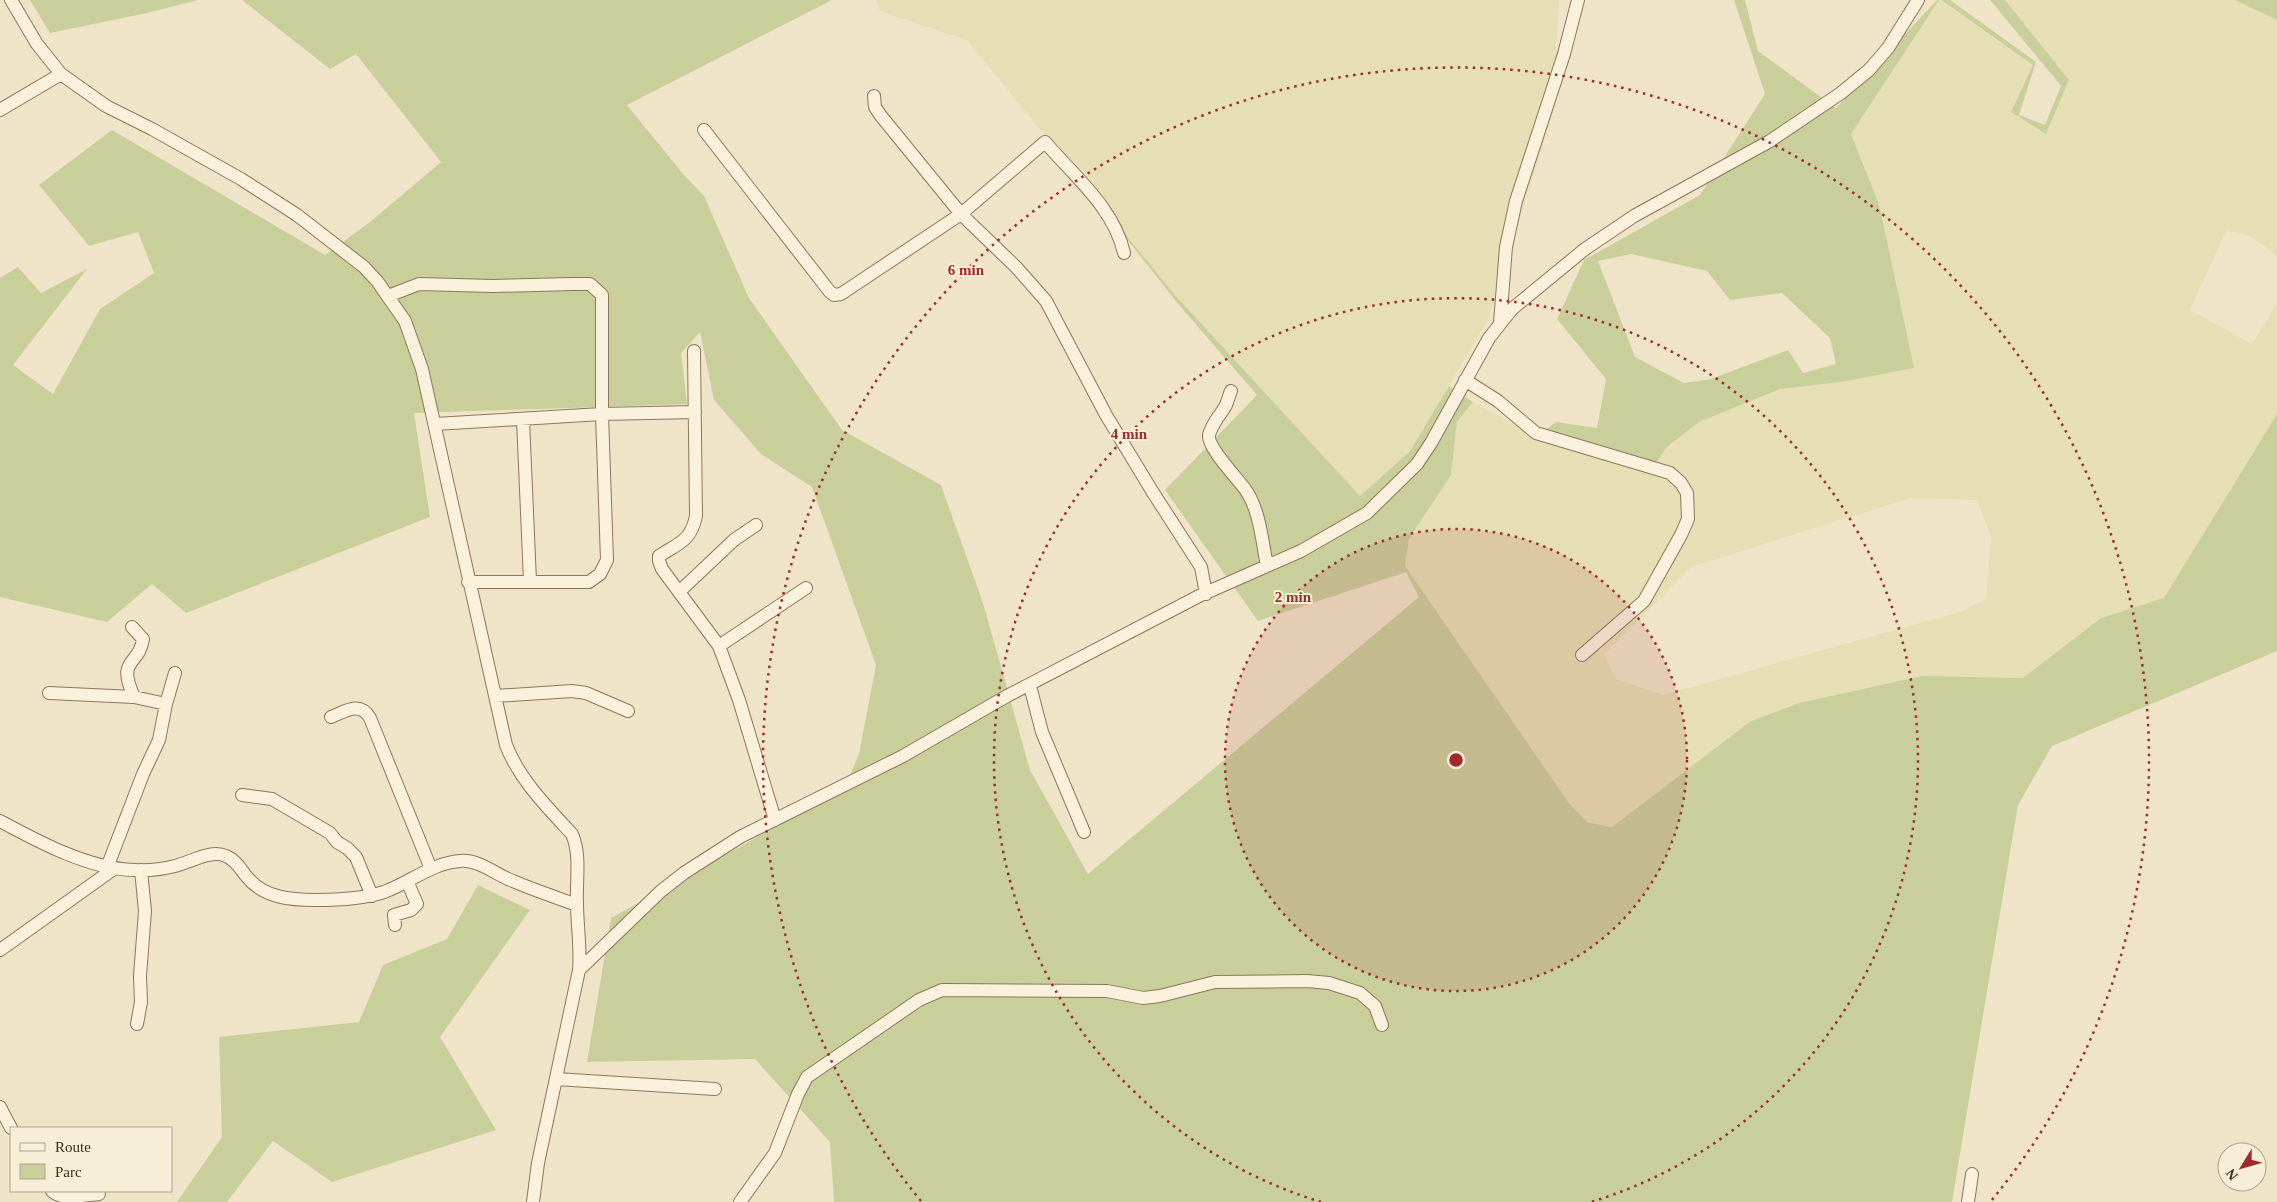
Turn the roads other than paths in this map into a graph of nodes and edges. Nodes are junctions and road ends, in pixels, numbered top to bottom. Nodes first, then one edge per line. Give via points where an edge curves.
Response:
1 (11, 0) edge
2 (1578, 0) edge
3 (1918, 0) edge
4 (60, 74) junction
5 (874, 96) dead end
6 (0, 110) edge
7 (704, 130) dead end
8 (961, 214) junction
9 (1124, 253) dead end
10 (388, 296) junction
11 (1500, 323) junction
12 (694, 351) dead end
13 (1465, 380) junction
14 (1230, 390) dead end
15 (695, 412) junction
16 (602, 414) junction
17 (523, 420) junction
18 (435, 424) junction
19 (756, 526) dead end
20 (1267, 566) junction
21 (530, 580) junction
22 (468, 582) junction
23 (806, 588) dead end
24 (680, 591) junction
25 (1206, 594) junction
26 (132, 627) dead end
27 (719, 646) junction
28 (1582, 655) dead end
29 (175, 673) dead end
30 (1030, 686) junction
31 (49, 693) dead end
32 (495, 696) junction
33 (134, 697) junction
34 (166, 704) junction
35 (628, 711) dead end
36 (331, 716) dead end
37 (242, 796) dead end
38 (775, 820) junction
39 (0, 822) edge
40 (1084, 832) dead end
41 (111, 867) junction
42 (431, 869) junction
43 (141, 870) junction
44 (408, 880) junction
45 (372, 896) junction
46 (577, 905) junction
47 (395, 925) dead end
48 (0, 950) edge
49 (579, 970) junction
50 (137, 1024) dead end
51 (1382, 1025) dead end
52 (556, 1079) junction
53 (715, 1090) dead end
54 (0, 1107) edge
55 (10, 1127) edge
56 (1972, 1174) dead end
57 (53, 1192) edge
58 (98, 1194) dead end
59 (532, 1202) edge
60 (740, 1202) edge
61 (1968, 1202) edge

1 - 4 street via 37,44
2 - 11 street via 1516,202 1506,247
3 - 11 street via 1888,48 1869,70 1841,93 1770,142 1664,198 1618,227 1532,291
4 - 6 street
4 - 10 street via 106,106 241,179 298,215 364,267
5 - 8 street via 875,107 881,116
7 - 8 street via 834,295 841,294 890,263
8 - 9 street via 1045,142 1109,215 1120,236
8 - 25 street via 1046,301 1111,423 1201,567
10 - 16 street via 420,284 590,284 602,295
10 - 18 street via 405,321 414,345
11 - 13 street
12 - 15 street
13 - 20 street via 1417,464 1380,502 1345,527
13 - 28 street via 1498,401 1536,434 1670,473 1682,483 1687,493 1688,519 1644,601
14 - 20 street via 1226,406 1216,418 1209,437 1212,446 1249,496 1259,522
15 - 16 street
15 - 24 street via 696,516 693,530 687,539 660,556 659,561
16 - 17 street
16 - 21 street via 607,560 600,574 589,582
17 - 18 street
17 - 21 street
18 - 22 street
19 - 24 street via 734,540
20 - 25 street
21 - 22 street
22 - 32 street
23 - 27 street
24 - 27 street
25 - 30 street
26 - 33 street via 143,639 126,675
27 - 38 street
29 - 34 street
30 - 38 street via 903,756
30 - 40 street via 1042,732
31 - 33 street
32 - 35 street via 572,691 586,693
32 - 46 street via 511,758 572,834 576,845
33 - 34 street
34 - 41 street via 159,740 143,774
36 - 42 street via 358,708 366,711
37 - 45 street via 272,799 325,829 356,857
38 - 49 street via 740,837 684,873
39 - 41 street via 44,844
41 - 43 street
41 - 48 street
42 - 44 street
42 - 46 street via 461,861 472,862
43 - 45 street via 174,866 216,854 235,862 254,886 283,899
43 - 50 street via 145,911
44 - 45 street
44 - 47 street via 417,904 411,910 394,915
46 - 49 street
49 - 52 street
51 - 60 street via 1375,1006 1360,993 1329,983 1307,981 1215,982 1143,998 1108,991 942,990 919,1000 806,1077 775,1153
52 - 53 street
52 - 59 street
54 - 55 street
56 - 61 street
57 - 58 street via 65,1196

